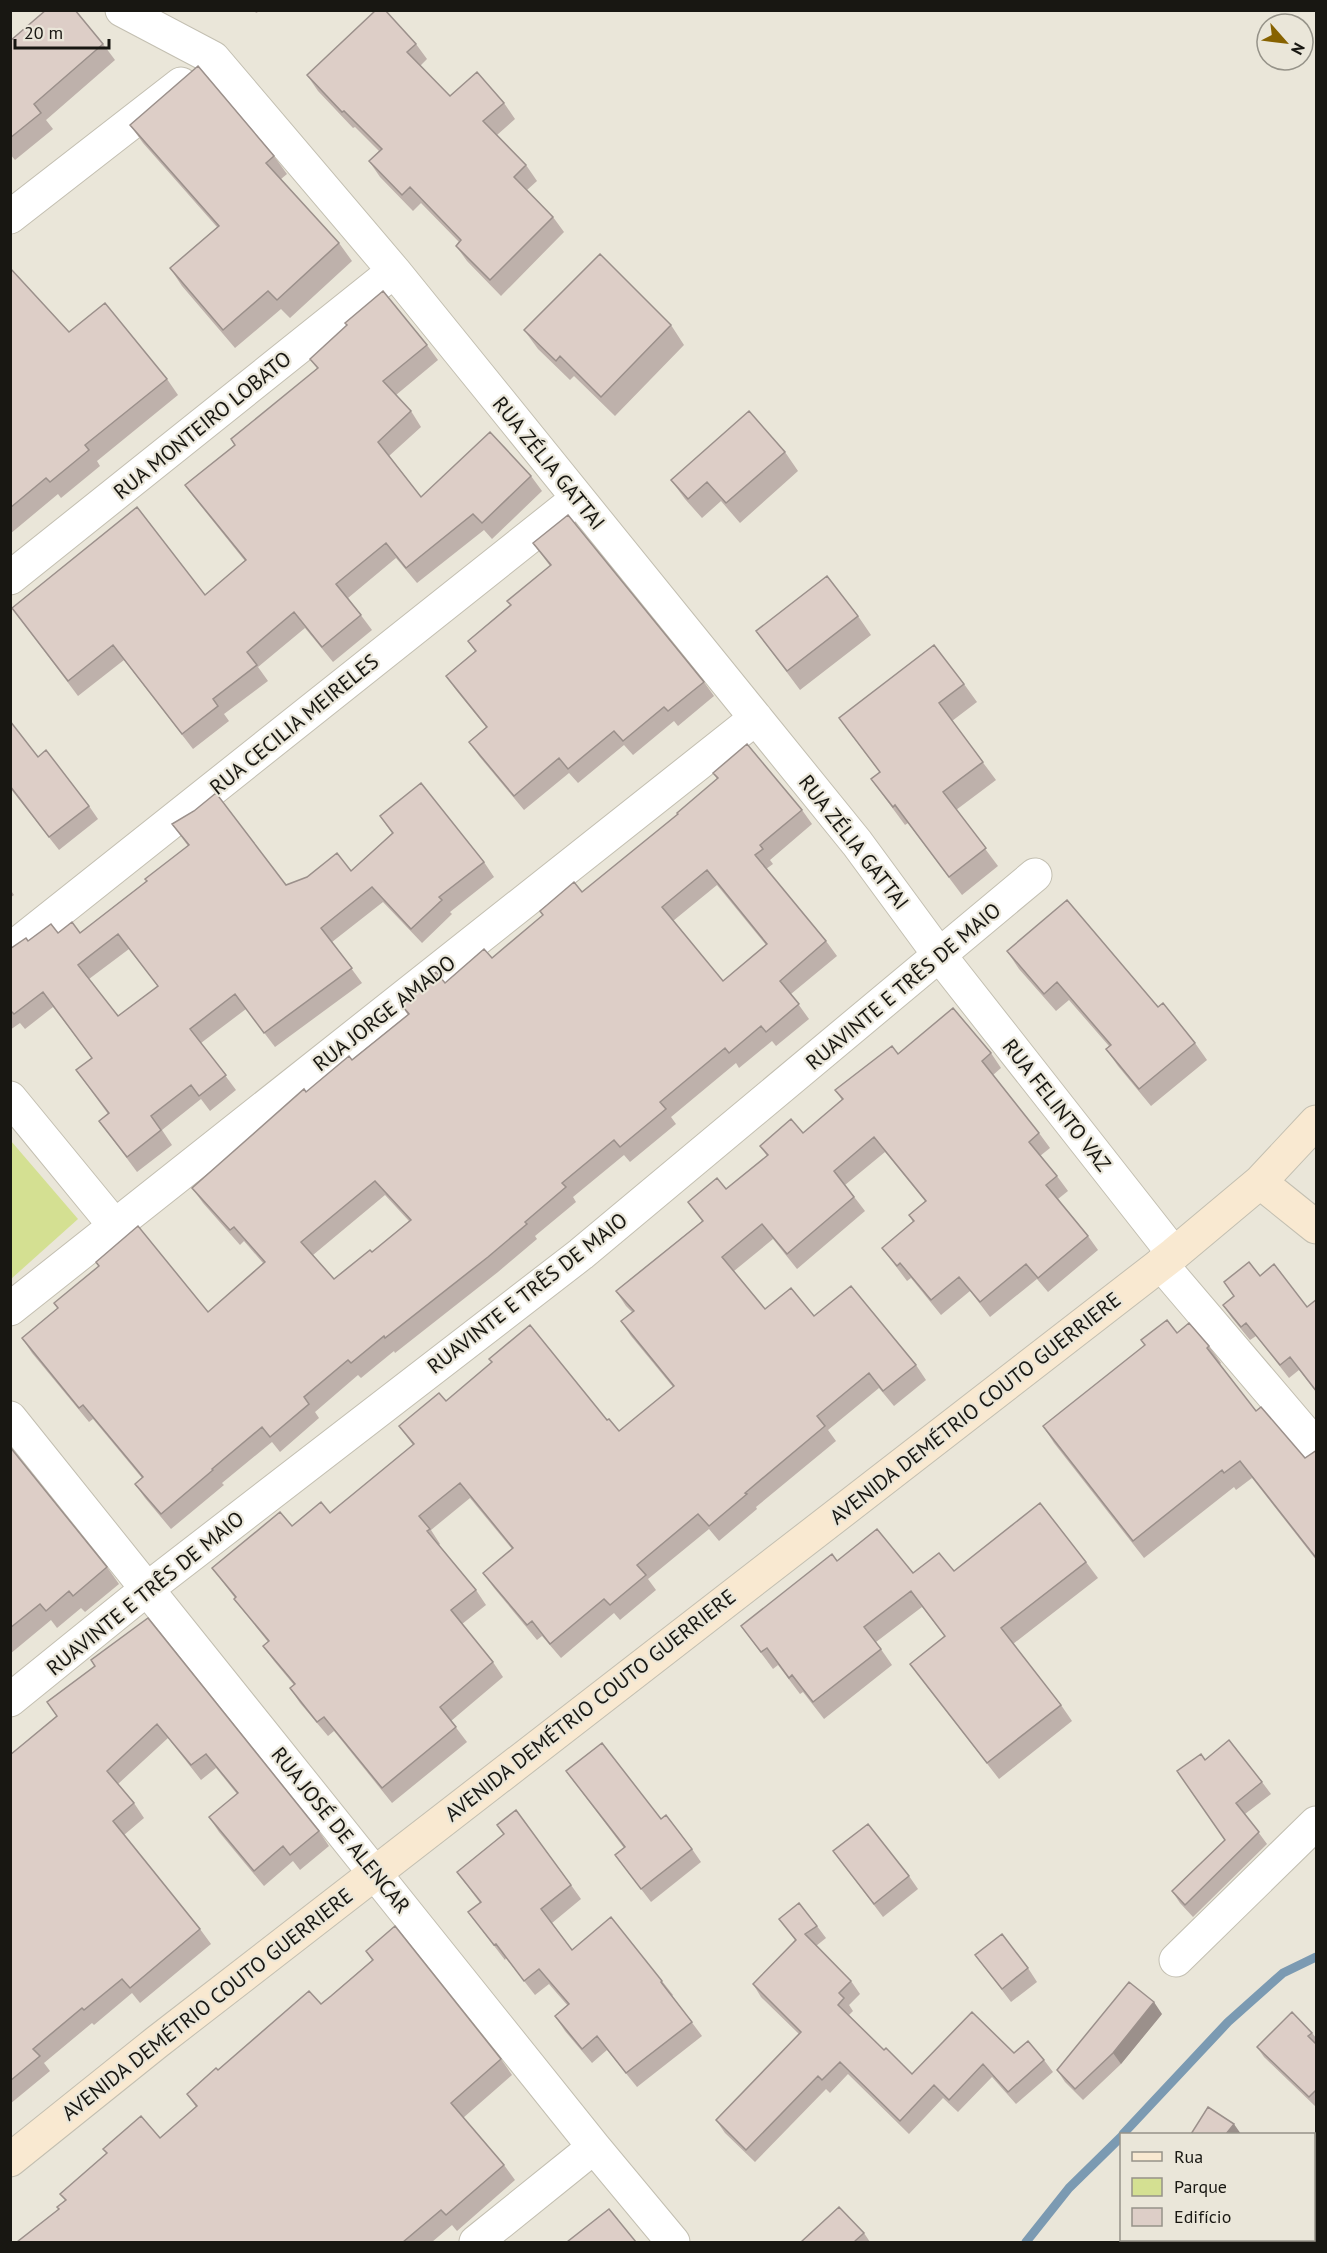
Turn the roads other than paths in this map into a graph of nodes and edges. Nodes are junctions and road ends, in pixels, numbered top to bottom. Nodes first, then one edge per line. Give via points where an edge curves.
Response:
1 (122, 10) edge
2 (213, 58) junction
3 (10, 217) edge
4 (394, 271) junction
5 (577, 499) junction
6 (10, 578) edge
7 (756, 718) junction
8 (1035, 876) dead end
9 (10, 950) edge
10 (940, 956) junction
11 (10, 1098) edge
12 (1317, 1122) edge
13 (1260, 1182) junction
14 (115, 1226) junction
15 (1317, 1227) edge
16 (1167, 1259) junction
17 (10, 1309) edge
18 (10, 1418) edge
19 (1317, 1446) edge
20 (147, 1589) junction
21 (10, 1700) edge
22 (1317, 1823) edge
23 (375, 1872) junction
24 (1176, 1960) dead end
25 (594, 2148) junction
26 (10, 2160) edge
27 (476, 2242) edge
28 (673, 2242) edge

1 - 2 street, RUA ZÉLIA GATTAI
2 - 3 street
2 - 4 street, RUA ZÉLIA GATTAI
4 - 5 street, RUA ZÉLIA GATTAI
4 - 6 street, RUA MONTEIRO LOBATO
5 - 7 street, RUA ZÉLIA GATTAI
5 - 9 street, RUA CECILIA MEIRELES
7 - 10 street, RUA ZÉLIA GATTAI via 857,843
7 - 14 street, RUA JORGE AMADO
8 - 10 street, RUAVINTE E TRÊS DE MAIO
10 - 16 street, RUA FELINTO VAZ
10 - 20 street, RUAVINTE E TRÊS DE MAIO via 581,1254
11 - 14 street
12 - 13 main road, AVENIDA DEMÉTRIO COUTO GUERRIERE
13 - 15 main road
13 - 16 main road, AVENIDA DEMÉTRIO COUTO GUERRIERE
14 - 17 street, RUA JORGE AMADO
16 - 19 street, RUA FELINTO VAZ
16 - 23 main road, AVENIDA DEMÉTRIO COUTO GUERRIERE
18 - 20 street, RUA JOSÉ DE ALENCAR
20 - 21 street, RUAVINTE E TRÊS DE MAIO
20 - 23 street, RUA JOSÉ DE ALENCAR
22 - 24 street
23 - 25 street, RUA JOSÉ DE ALENCAR
23 - 26 main road, AVENIDA DEMÉTRIO COUTO GUERRIERE
25 - 27 street
25 - 28 street, RUA JOSÉ DE ALENCAR

